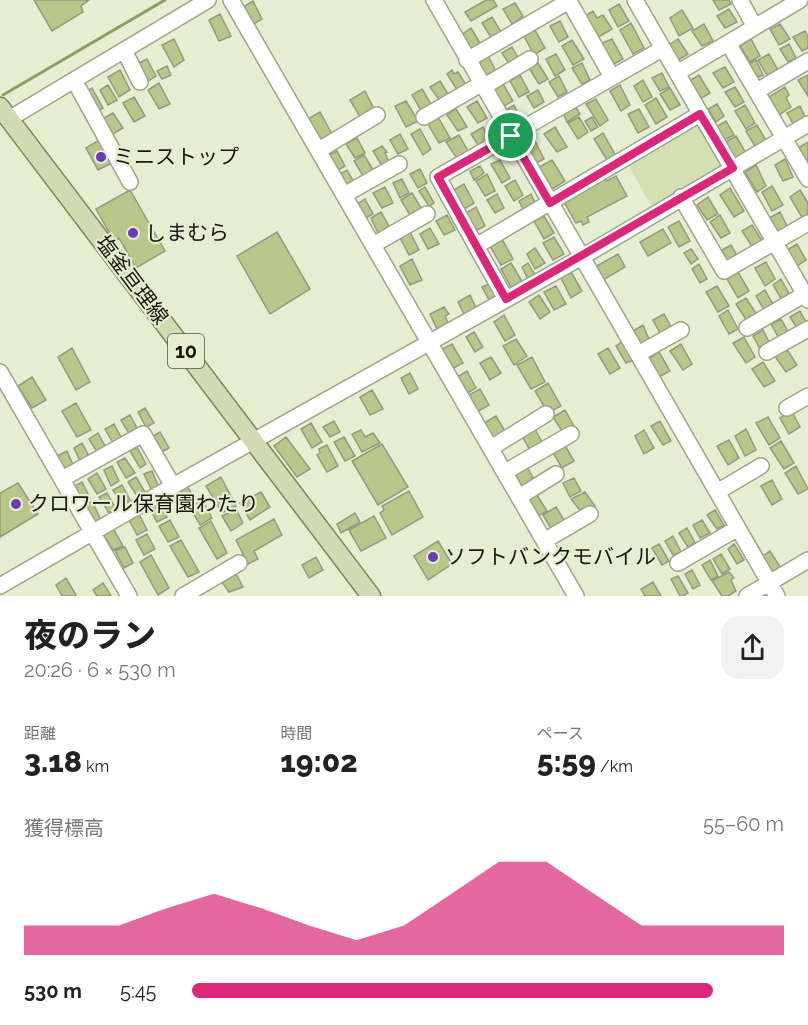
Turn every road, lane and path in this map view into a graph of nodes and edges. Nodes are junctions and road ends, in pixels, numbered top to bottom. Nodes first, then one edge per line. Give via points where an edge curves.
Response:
1 (208, 0) edge
2 (231, 0) edge
3 (434, 0) edge
4 (568, 0) edge
5 (635, 0) edge
6 (740, 0) edge
7 (800, 0) edge
8 (755, 27) junction
9 (728, 43) junction
10 (662, 49) junction
11 (124, 50) junction
12 (530, 59) dead end
13 (467, 60) junction
14 (808, 61) edge
15 (677, 73) junction
16 (612, 77) junction
17 (74, 80) junction
18 (140, 82) dead end
19 (482, 85) junction
20 (757, 91) junction
21 (3, 111) edge
22 (700, 114) junction
23 (376, 115) dead end
24 (424, 117) dead end
25 (808, 124) edge
26 (511, 136) junction
27 (784, 138) junction
28 (319, 150) junction
29 (399, 164) dead end
30 (733, 168) junction
31 (808, 179) edge
32 (130, 182) dead end
33 (344, 195) junction
34 (681, 197) junction
35 (550, 203) junction
36 (427, 214) dead end
37 (808, 223) edge
38 (775, 242) junction
39 (373, 245) junction
40 (477, 246) junction
41 (582, 257) junction
42 (806, 293) edge
43 (506, 299) junction
44 (747, 328) dead end
45 (808, 329) edge
46 (681, 330) dead end
47 (430, 342) junction
48 (767, 352) dead end
49 (638, 354) junction
50 (0, 372) edge
51 (808, 396) edge
52 (787, 408) dead end
53 (546, 414) dead end
54 (572, 434) dead end
55 (254, 441) junction
56 (490, 448) junction
57 (761, 466) dead end
58 (505, 472) junction
59 (556, 474) dead end
60 (62, 479) junction
61 (172, 486) junction
62 (717, 492) junction
63 (519, 497) junction
64 (590, 513) dead end
65 (738, 528) junction
66 (93, 532) junction
67 (544, 541) junction
68 (808, 560) edge
69 (239, 563) dead end
70 (678, 563) dead end
71 (0, 586) edge
72 (773, 589) edge
73 (129, 596) edge
74 (183, 596) edge
75 (371, 596) edge
76 (576, 596) edge
77 (747, 596) edge

1 - 11 street
2 - 28 street
3 - 13 street
4 - 13 street
4 - 16 street
5 - 10 street
6 - 8 street
7 - 8 street
8 - 9 street
9 - 15 street
9 - 20 street
10 - 15 street
10 - 16 street
11 - 17 street
11 - 18 street
12 - 19 street
13 - 19 street
14 - 20 street
15 - 22 street
16 - 26 street
17 - 21 street
17 - 32 street
19 - 24 street
19 - 26 street
20 - 27 street
21 - 55 main road, 塩釜亘理線 / 10
22 - 30 street
22 - 35 street
23 - 28 street
25 - 27 street
26 - 35 street
26 - 40 street via 438,177
27 - 30 street
27 - 31 street
28 - 33 street
29 - 33 street
30 - 34 street
30 - 38 street
33 - 39 street
34 - 38 street via 724,271
34 - 41 street
35 - 40 street
35 - 41 street
36 - 39 street
37 - 38 street
38 - 42 street
39 - 47 street
40 - 43 street
41 - 43 street
41 - 49 street
42 - 44 street
43 - 47 street
45 - 48 street
46 - 49 street
47 - 55 street
47 - 56 street
49 - 62 street
50 - 60 street
51 - 52 street
53 - 56 street
54 - 58 street
55 - 61 street
55 - 75 main road, 塩釜亘理線 / 10
56 - 58 street
57 - 62 street
58 - 63 street
59 - 63 street
60 - 61 street via 143,434
60 - 66 street
61 - 66 street
62 - 65 street
63 - 67 street
64 - 67 street
65 - 70 street
65 - 72 street
66 - 71 street
66 - 73 street
67 - 76 street
68 - 72 street
69 - 74 street
72 - 77 street

